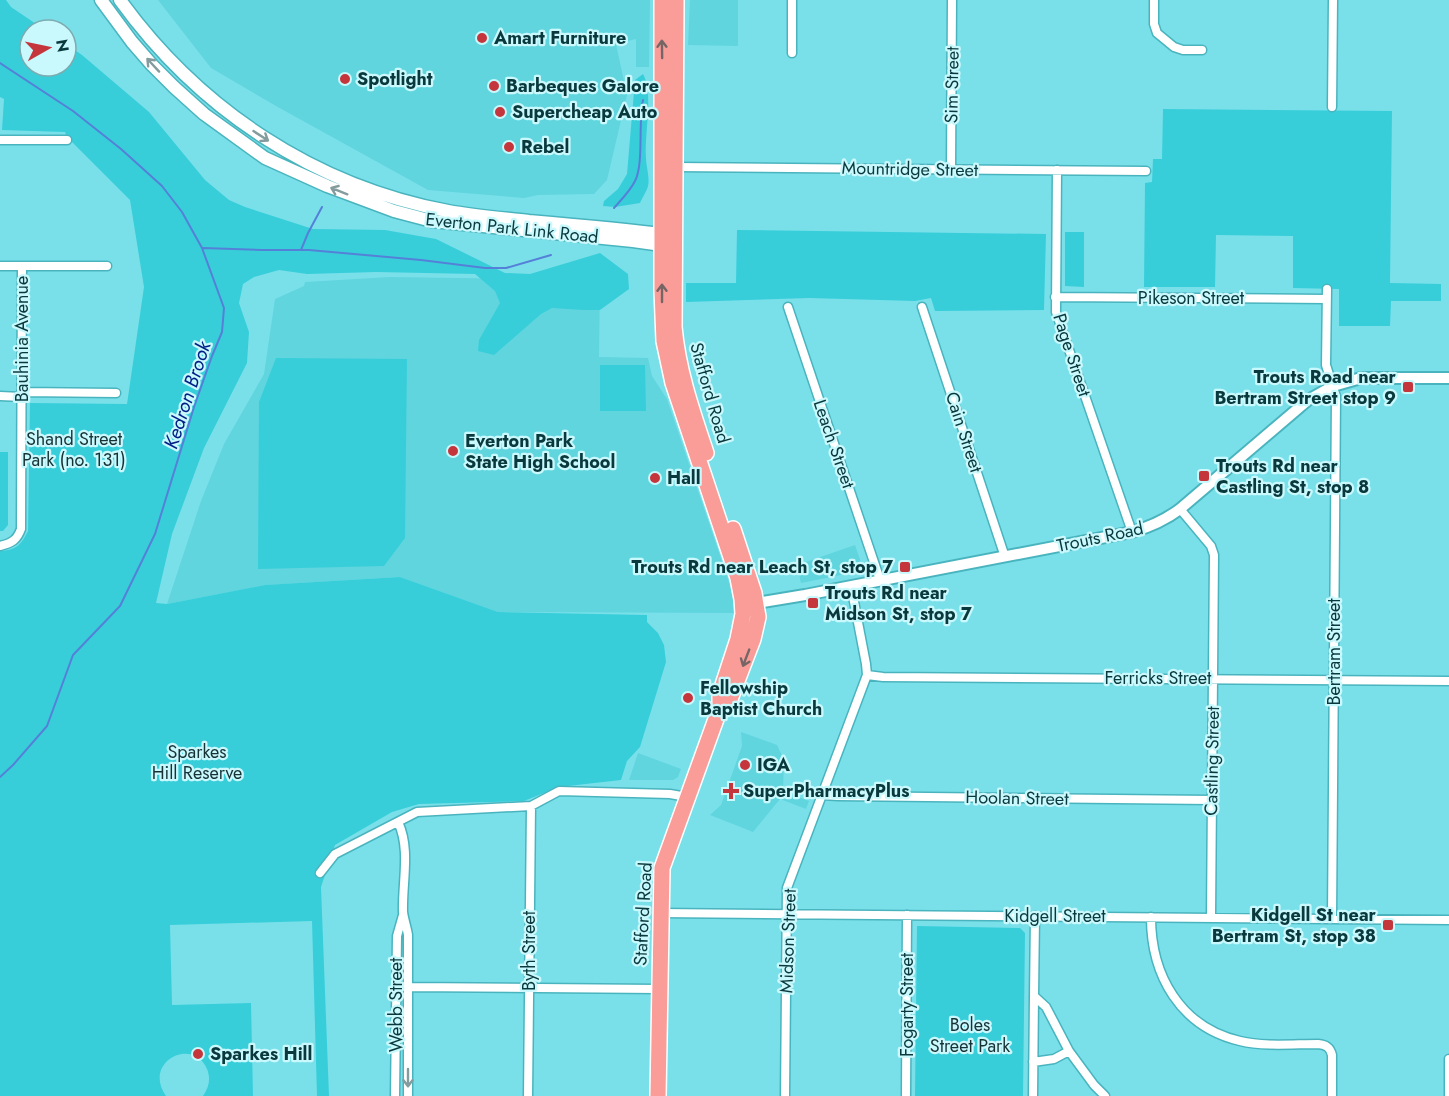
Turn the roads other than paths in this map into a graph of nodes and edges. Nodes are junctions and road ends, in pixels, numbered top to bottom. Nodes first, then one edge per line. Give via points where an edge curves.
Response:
1 (101, 0) edge
2 (120, 0) edge
3 (662, 0) edge
4 (676, 0) edge
5 (792, 0) edge
6 (952, 0) edge
7 (1154, 0) edge
8 (1333, 0) edge
9 (1202, 50) dead end
10 (792, 53) dead end
11 (1332, 107) dead end
12 (0, 140) edge
13 (67, 140) dead end
14 (675, 167) junction
15 (951, 169) junction
16 (1057, 170) junction
17 (1146, 171) dead end
18 (668, 240) junction
19 (0, 266) edge
20 (22, 266) junction
21 (107, 266) dead end
22 (1327, 294) joint
23 (1055, 297) junction
24 (788, 307) dead end
25 (922, 307) dead end
26 (1449, 378) edge
27 (1333, 386) junction
28 (116, 393) dead end
29 (22, 394) junction
30 (0, 396) edge
31 (1180, 510) junction
32 (1132, 532) junction
33 (1, 546) edge
34 (1005, 557) junction
35 (880, 580) junction
36 (851, 586) junction
37 (749, 604) junction
38 (867, 675) junction
39 (1214, 679) junction
40 (1334, 680) junction
41 (1449, 681) edge
42 (822, 795) junction
43 (687, 797) junction
44 (1212, 800) junction
45 (531, 806) junction
46 (398, 822) junction
47 (320, 873) dead end
48 (660, 913) junction
49 (786, 914) junction
50 (403, 915) junction
51 (907, 915) junction
52 (1035, 916) junction
53 (1151, 916) junction
54 (1212, 917) junction
55 (1332, 918) junction
56 (1449, 920) edge
57 (409, 987) junction
58 (529, 988) junction
59 (659, 989) junction
60 (1034, 996) junction
61 (1069, 1051) junction
62 (1449, 1059) edge
63 (1033, 1062) junction
64 (395, 1096) edge
65 (408, 1096) edge
66 (528, 1096) edge
67 (658, 1096) edge
68 (785, 1096) edge
69 (906, 1096) edge
70 (1033, 1096) edge
71 (1105, 1096) edge
72 (1332, 1096) edge
73 (1449, 1096) edge

18 -> 1 main road, Everton Park Link Road via 633,241 432,220 346,194 266,158 216,124 132,42
2 -> 18 main road, Everton Park Link Road via 156,46 213,102 282,150 330,175 402,201 449,212
18 -> 3 highway, Stafford Road
4 - 14 highway, Stafford Road
5 - 10 street
6 - 15 street, Sim Street
7 - 9 street via 1157,33 1174,47
8 - 11 street
12 - 13 street
14 - 15 street, Mountridge Street
14 - 18 highway, Stafford Road
15 - 16 street, Mountridge Street
16 - 17 street, Mountridge Street
16 - 23 street, Page Street
18 - 37 highway, Stafford Road via 674,327 683,379
19 - 20 street
20 - 21 street
20 - 29 street, Bauhinia Avenue
22 - 23 street, Pikeson Street
22 - 27 street, Bertram Street via 1326,365
23 - 32 street, Page Street via 1058,319
24 - 35 street, Leach Street
25 - 34 street, Cain Street
26 - 27 street, Trouts Road via 1370,377
27 - 31 street, Trouts Road via 1308,400
27 - 40 street, Bertram Street
28 - 29 street
29 - 30 street
29 - 33 street, Bauhinia Avenue via 21,529 12,543
31 - 32 street, Trouts Road via 1159,524
31 - 39 street, Castling Street via 1214,555
32 - 34 street, Trouts Road
34 - 35 street, Trouts Road
35 - 36 street, Trouts Road
36 - 37 street, Trouts Road
36 - 38 street, Midson Street
37 - 43 highway, Stafford Road via 758,617 753,639 730,699 720,708
38 - 39 street, Ferricks Street
38 - 42 street, Midson Street
39 - 40 street, Ferricks Street
39 - 44 street, Castling Street
40 - 41 street, Ferricks Street
40 - 55 street, Bertram Street
42 - 44 street, Hoolan Street
42 - 49 street, Midson Street via 789,883
43 - 45 street via 559,791
43 - 48 highway, Stafford Road via 663,862
44 - 54 street, Castling Street
45 - 46 street via 417,812
45 - 58 street, Byth Street
46 - 47 street via 335,854
46 - 50 street, Webb Street via 404,848
48 - 49 street, Kidgell Street
48 - 59 highway, Stafford Road
49 - 51 street, Kidgell Street
49 - 68 street, Midson Street
50 - 57 street, Webb Street via 408,935
50 - 64 street, Webb Street via 397,936
51 - 52 street, Kidgell Street
51 - 69 street, Fogarty Street
52 - 53 street, Kidgell Street
52 - 60 street
53 - 54 street, Kidgell Street
53 - 72 street via 1157,965 1185,1011 1210,1029 1240,1041 1327,1046 1332,1055
54 - 55 street, Kidgell Street
55 - 56 street, Kidgell Street
57 - 58 street
57 -> 65 street, Webb Street
58 - 59 street
58 - 66 street, Byth Street
59 - 67 highway, Stafford Road
60 - 61 street via 1049,1011
60 - 63 street
61 - 63 street via 1054,1059
61 - 71 street
62 - 73 street
63 - 70 street

